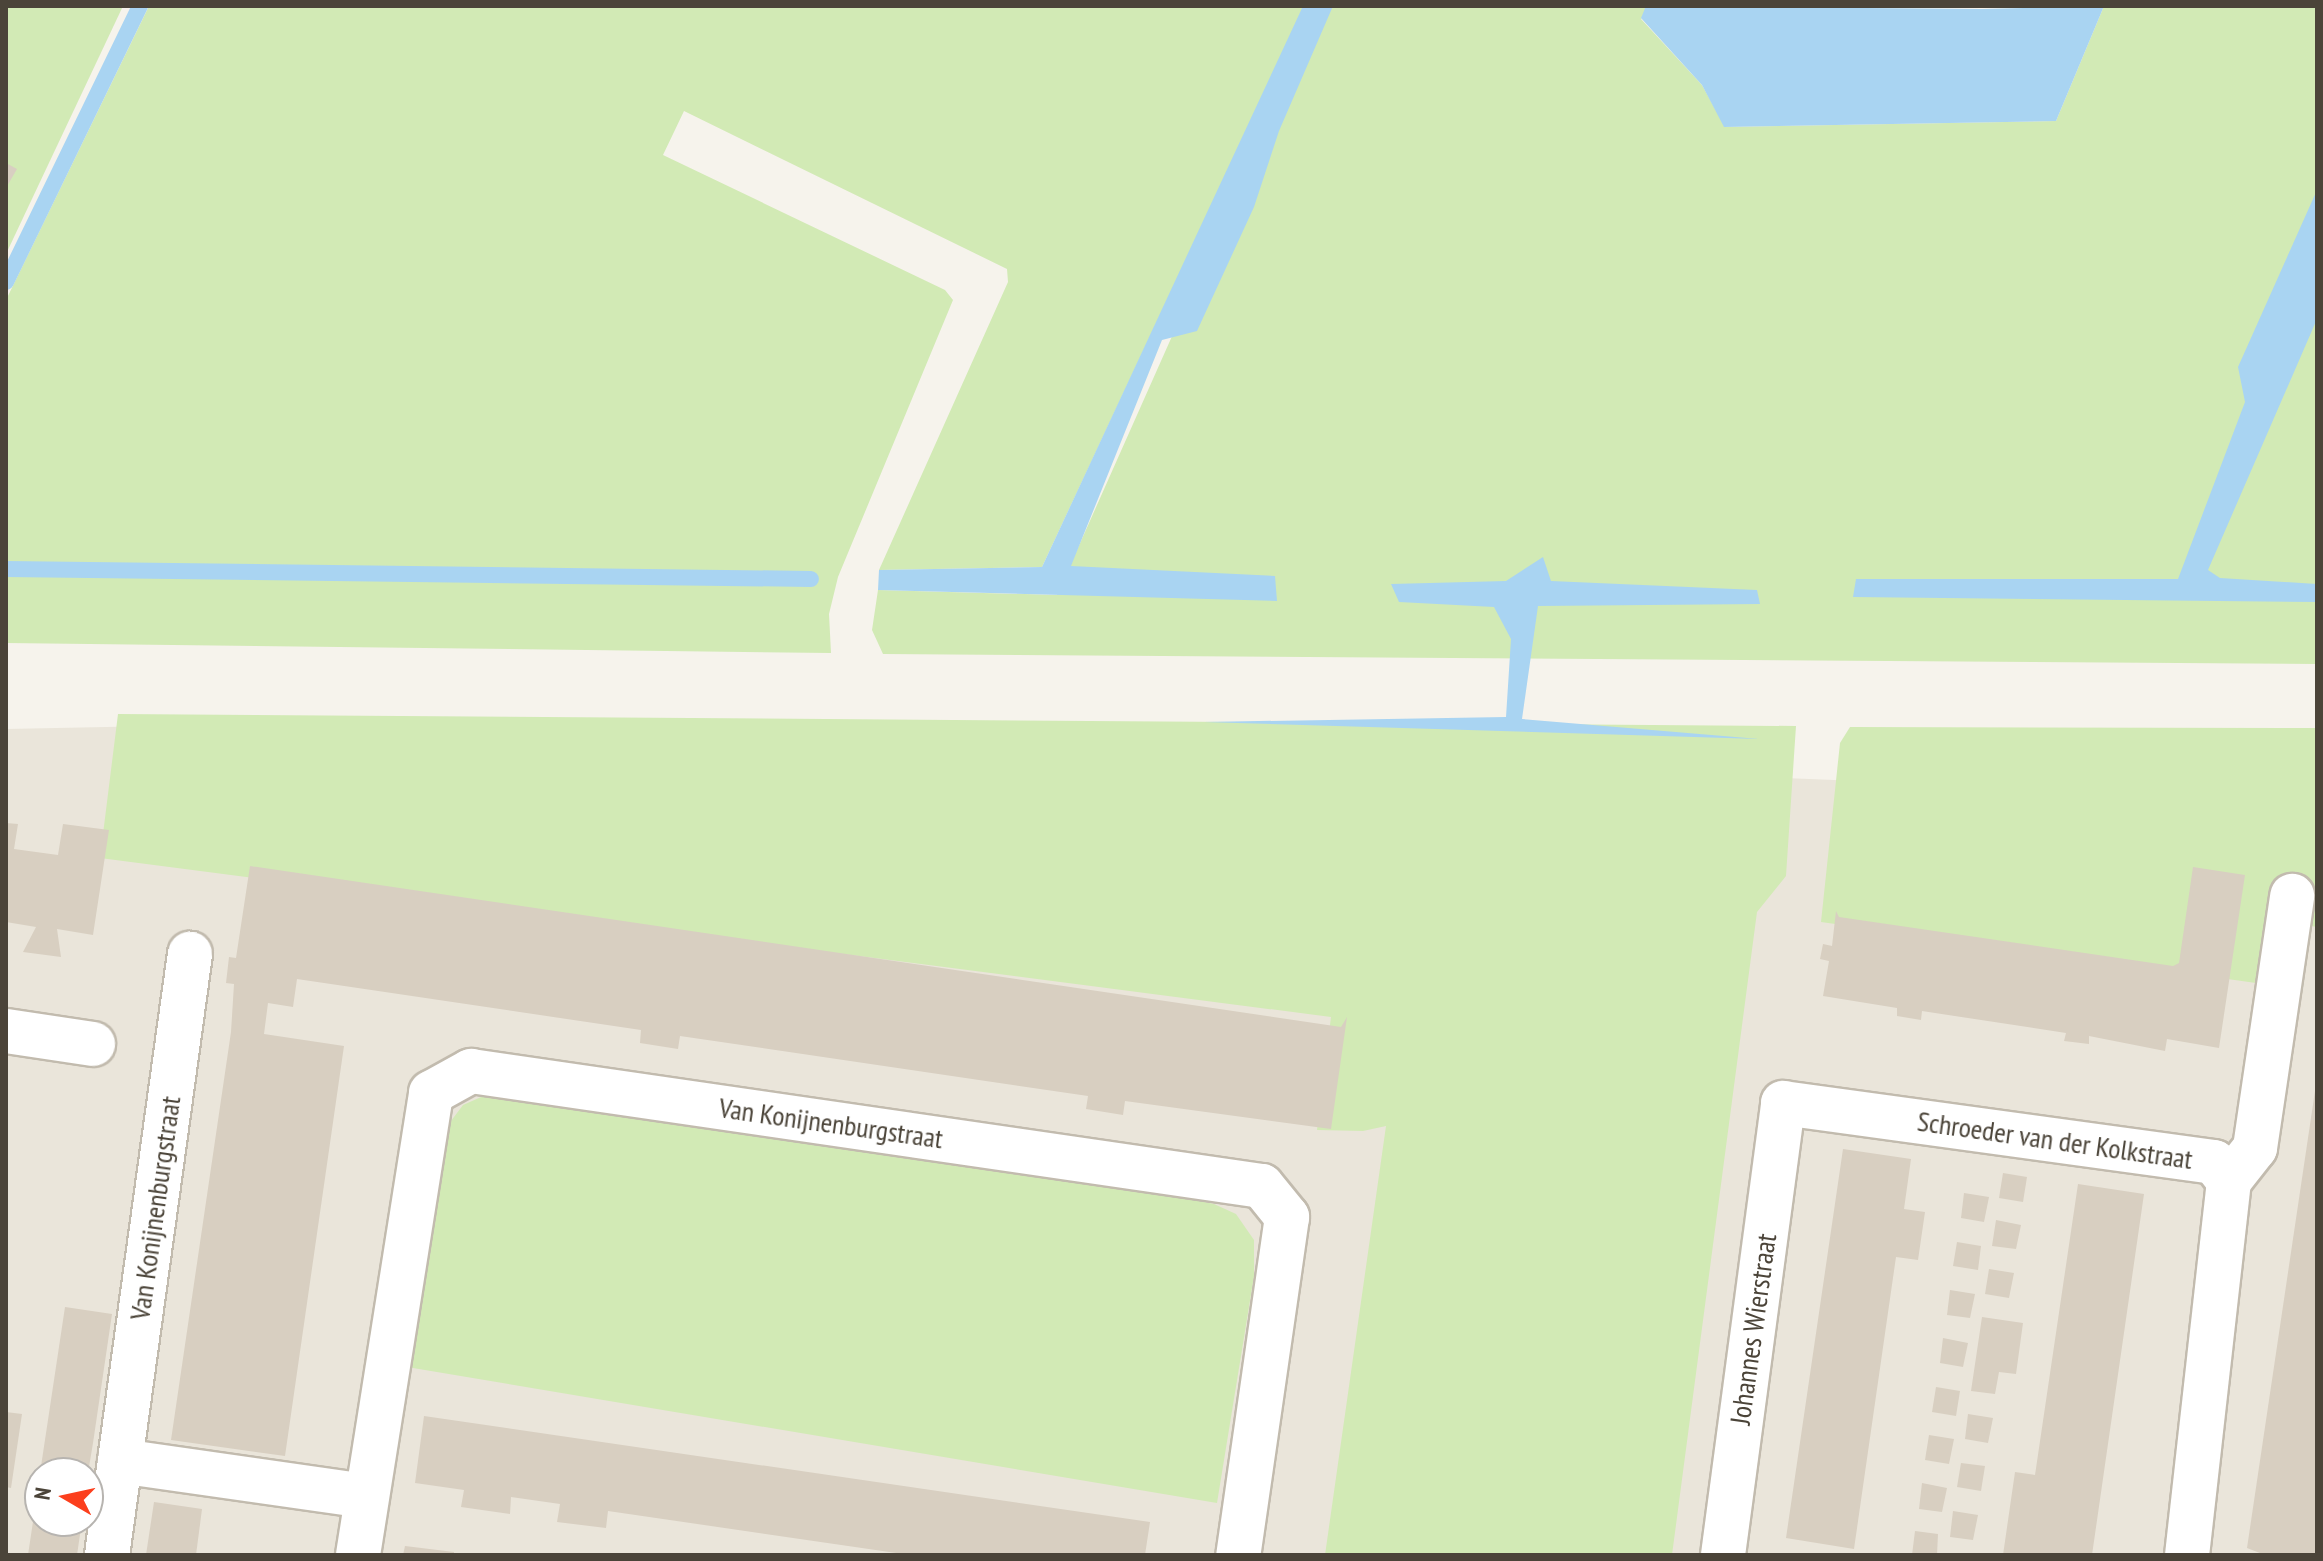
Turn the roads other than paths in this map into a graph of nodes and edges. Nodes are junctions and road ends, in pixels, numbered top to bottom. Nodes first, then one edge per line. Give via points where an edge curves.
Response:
1 (2292, 896) dead end
2 (190, 954) dead end
3 (6, 1031) edge
4 (93, 1044) dead end
5 (1783, 1103) joint
6 (2229, 1181) junction
7 (120, 1461) junction
8 (367, 1496) junction
9 (107, 1555) edge
10 (358, 1555) edge
11 (1238, 1555) edge
12 (1723, 1555) edge
13 (2187, 1555) edge

1 - 6 street via 2255,1148
2 - 7 street, Van Konijnenburgstraat
3 - 4 street
5 - 6 street, Schroeder van der Kolkstraat via 2214,1162
5 - 12 street, Johannes Wierstraat
6 - 13 street, Schroeder van der Kolkstraat
7 - 8 street
7 - 9 street, Van Konijnenburgstraat
8 - 10 street, Van Konijnenburgstraat
8 - 11 street, Van Konijnenburgstraat via 431,1093 471,1071 1262,1186 1287,1217

